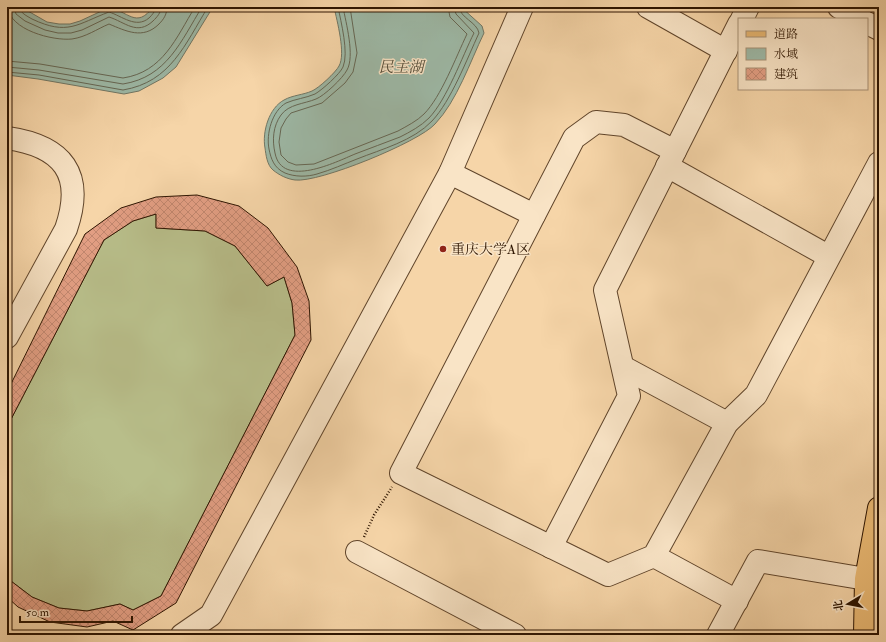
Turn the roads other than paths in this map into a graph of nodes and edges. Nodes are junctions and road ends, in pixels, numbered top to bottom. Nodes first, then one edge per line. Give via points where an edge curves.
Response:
1 (522, 7) edge
2 (648, 7) edge
3 (748, 7) edge
4 (839, 7) edge
5 (742, 18) edge
6 (858, 18) edge
7 (868, 24) edge
8 (738, 26) edge
9 (879, 29) edge
10 (726, 51) junction
11 (7, 138) edge
12 (671, 159) junction
13 (879, 163) edge
14 (450, 173) junction
15 (534, 216) junction
16 (828, 256) junction
17 (7, 338) edge
18 (623, 367) junction
19 (727, 424) junction
20 (879, 508) edge
21 (551, 547) junction
22 (357, 552) road end
23 (654, 556) junction
24 (866, 579) junction
25 (736, 601) junction
26 (182, 635) edge
27 (515, 635) edge
28 (718, 635) edge
29 (865, 635) edge

1 - 14 lane
2 - 10 lane
3 - 5 lane
4 - 6 lane
7 - 9 lane
8 - 10 lane
10 - 12 lane
11 - 17 lane via 40,148 60,159 70,170 73,190 72,210 66,229
12 - 15 lane via 624,126 596,122 574,138
12 - 16 lane
12 - 18 lane via 605,290
13 - 16 lane
14 - 15 lane
14 - 26 lane via 211,615
15 - 21 lane via 401,473
16 - 19 lane via 756,395
18 - 19 lane
18 - 21 lane via 629,396
19 - 23 lane
20 - 24 main road
21 - 23 lane via 608,575
22 - 27 lane
23 - 25 lane
24 - 25 lane via 758,561
24 - 29 main road
25 - 28 lane

